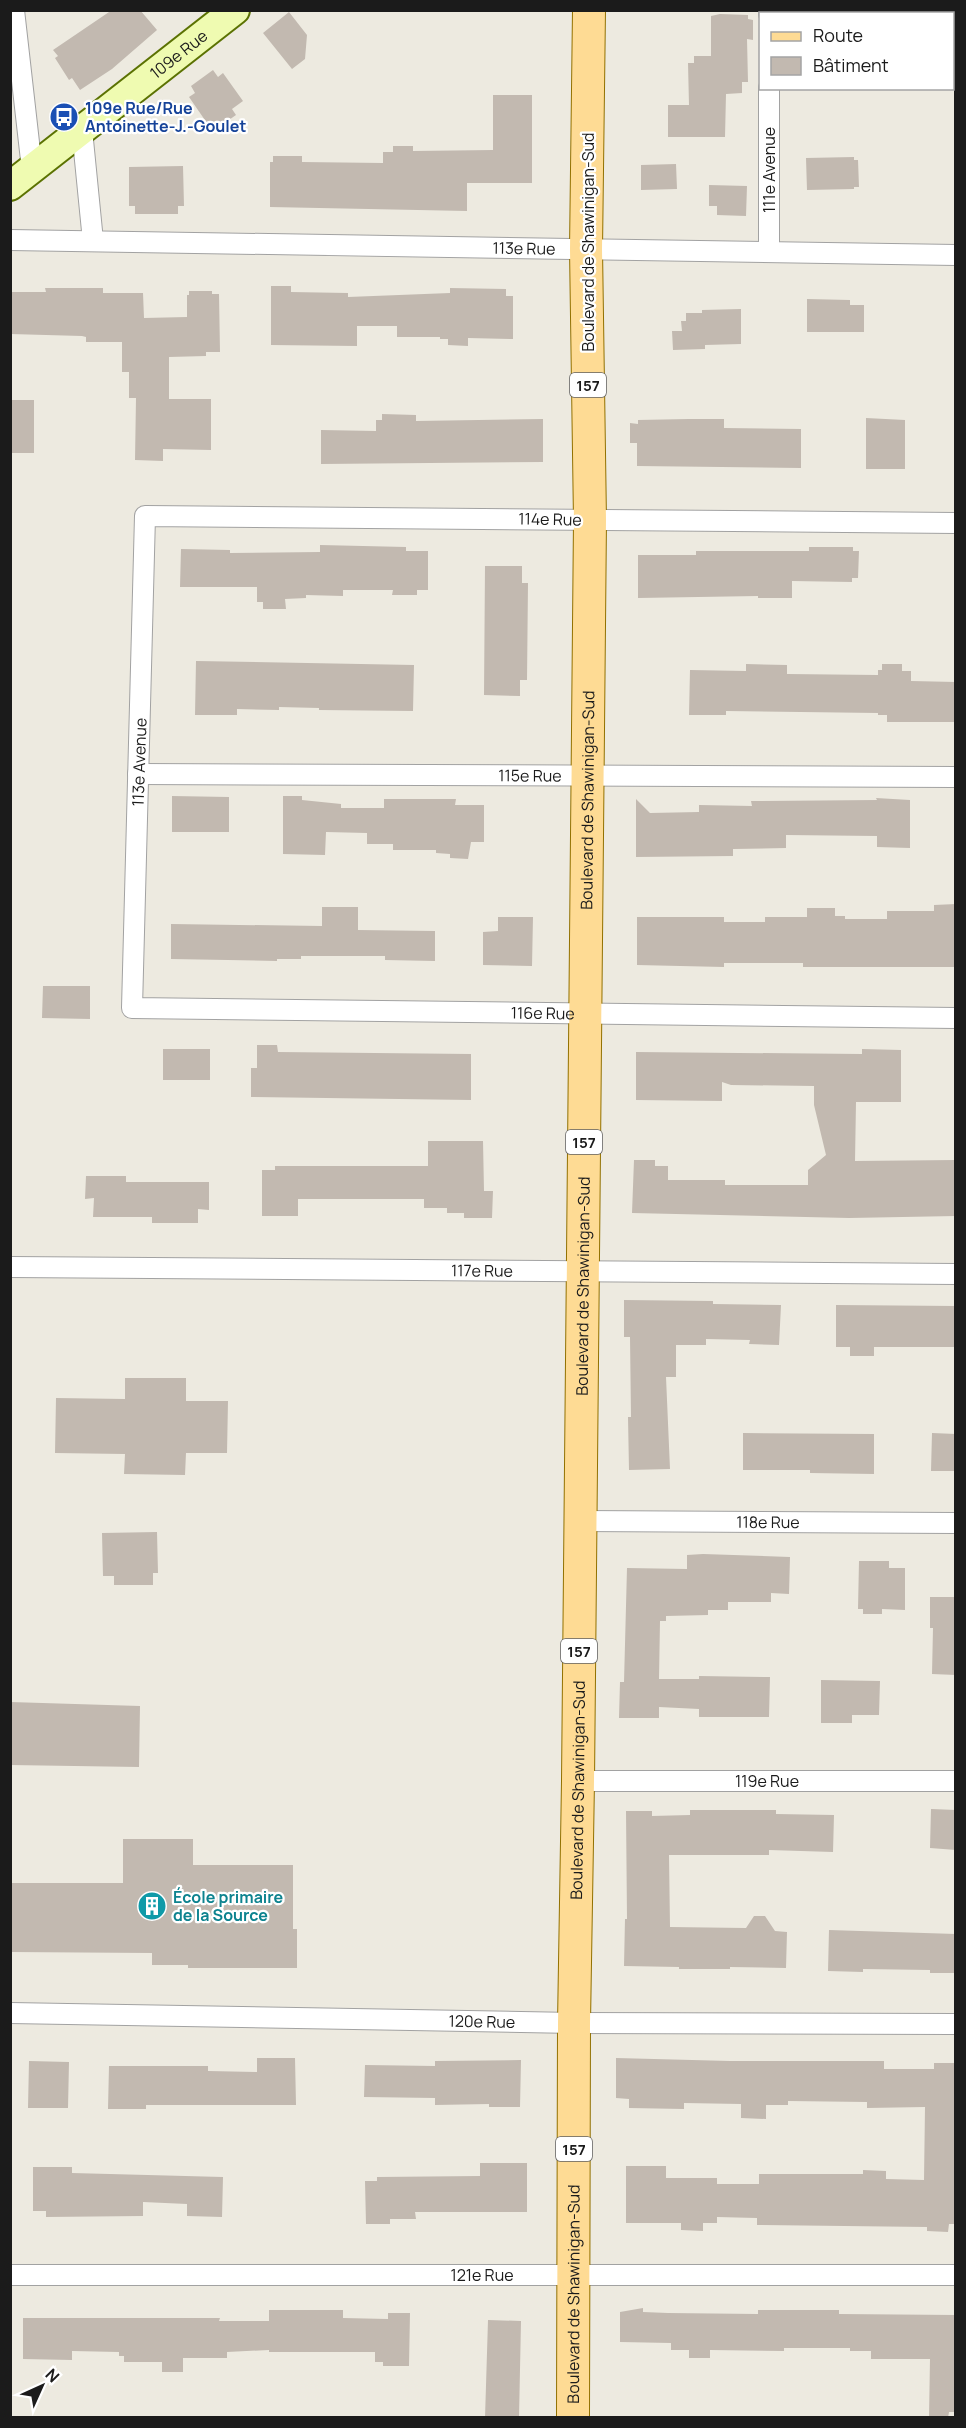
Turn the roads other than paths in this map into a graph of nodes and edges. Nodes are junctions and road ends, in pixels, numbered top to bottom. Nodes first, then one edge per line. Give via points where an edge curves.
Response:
1 (14, 10) edge
2 (589, 10) edge
3 (224, 15) edge
4 (769, 90) edge
5 (82, 130) junction
6 (21, 178) edge
7 (10, 240) edge
8 (93, 241) junction
9 (586, 249) junction
10 (769, 252) junction
11 (956, 255) edge
12 (145, 516) joint
13 (590, 520) junction
14 (956, 523) edge
15 (138, 774) junction
16 (587, 776) junction
17 (956, 777) edge
18 (132, 1008) joint
19 (585, 1014) junction
20 (956, 1018) edge
21 (10, 1267) edge
22 (583, 1271) junction
23 (956, 1274) edge
24 (580, 1521) junction
25 (956, 1522) edge
26 (578, 1781) junction
27 (956, 1781) edge
28 (10, 2013) edge
29 (574, 2023) junction
30 (956, 2024) edge
31 (10, 2275) edge
32 (574, 2275) junction
33 (956, 2275) edge
34 (573, 2418) edge

1 - 6 street
2 - 9 main road, Boulevard de Shawinigan-Sud / 157
3 - 5 street, 109e Rue
4 - 10 street, 111e Avenue
5 - 6 street, 109e Rue
5 - 8 street
7 - 8 street, 113e Rue
8 - 9 street, 113e Rue
9 - 10 street, 113e Rue
9 - 13 main road, Boulevard de Shawinigan-Sud / 157
10 - 11 street, 113e Rue
12 - 13 street, 114e Rue
12 - 15 street, 113e Avenue
13 - 14 street, 114e Rue
13 - 16 main road, Boulevard de Shawinigan-Sud / 157
15 - 16 street, 115e Rue
15 - 18 street, 113e Avenue
16 - 17 street, 115e Rue
16 - 19 main road, Boulevard de Shawinigan-Sud / 157
18 - 19 street, 116e Rue
19 - 20 street, 116e Rue
19 - 22 main road, Boulevard de Shawinigan-Sud / 157
21 - 22 street, 117e Rue
22 - 23 street, 117e Rue
22 - 24 main road, Boulevard de Shawinigan-Sud / 157
24 - 25 street, 118e Rue
24 - 26 main road, Boulevard de Shawinigan-Sud / 157
26 - 27 street, 119e Rue
26 - 29 main road, Boulevard de Shawinigan-Sud / 157
28 - 29 street, 120e Rue
29 - 30 street, 120e Rue
29 - 32 main road, Boulevard de Shawinigan-Sud / 157
31 - 32 street, 121e Rue
32 - 33 street, 121e Rue
32 - 34 main road, Boulevard de Shawinigan-Sud / 157

